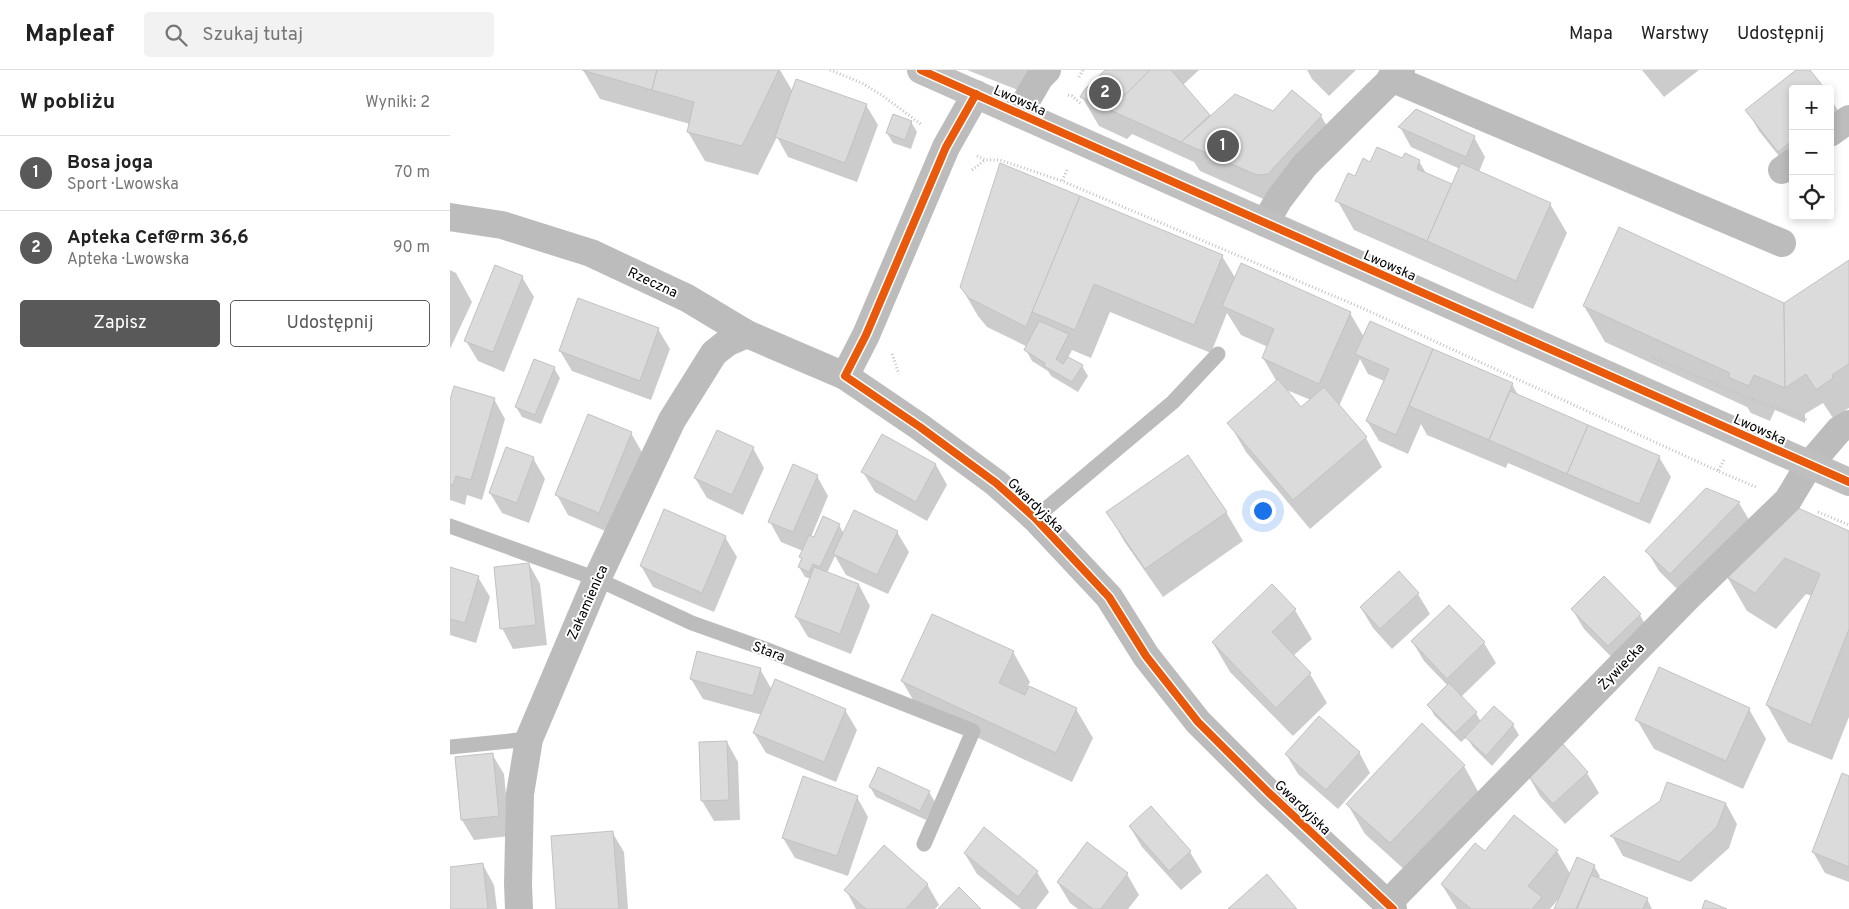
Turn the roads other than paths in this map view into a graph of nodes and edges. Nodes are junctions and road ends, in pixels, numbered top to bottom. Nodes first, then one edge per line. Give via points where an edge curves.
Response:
1 (921, 70) edge
2 (1047, 70) edge
3 (1396, 74) edge
4 (976, 94) junction
5 (1019, 113) junction
6 (1849, 119) edge
7 (1834, 130) edge
8 (450, 217) edge
9 (1265, 223) junction
10 (1782, 243) dead end
11 (748, 334) junction
12 (1218, 354) dead end
13 (845, 376) junction
14 (1849, 424) edge
15 (1809, 465) junction
16 (1849, 482) edge
17 (1035, 518) junction
18 (450, 526) edge
19 (597, 579) junction
20 (529, 739) junction
21 (450, 747) edge
22 (924, 844) dead end
23 (1390, 907) edge
24 (519, 909) edge

1 - 4 street, Lwowska
2 - 5 street
3 - 9 street via 1304,165
3 - 10 street
4 - 5 street, Lwowska
4 - 13 street via 950,140 870,327
5 - 9 street, Lwowska
6 - 7 street
8 - 11 street, Rzeczna via 502,225 591,252 687,298
9 - 15 street, Lwowska
11 - 13 street, Rzeczna
11 - 19 street, Zakamienica via 728,342 714,353 700,373 672,420
12 - 17 lane via 1173,402
13 - 17 street, Gwardyjska via 996,483
14 - 15 street, Żywiecka via 1839,430
15 - 16 street, Lwowska
15 - 23 street, Żywiecka via 1788,500 1688,597
17 - 23 street, Gwardyjska via 1109,597 1146,656 1198,722
18 - 19 lane, Stara
19 - 20 street, Zakamienica
19 - 22 lane, Stara via 692,623 973,731
20 - 21 lane
20 - 24 street, Zakamienica via 520,794

